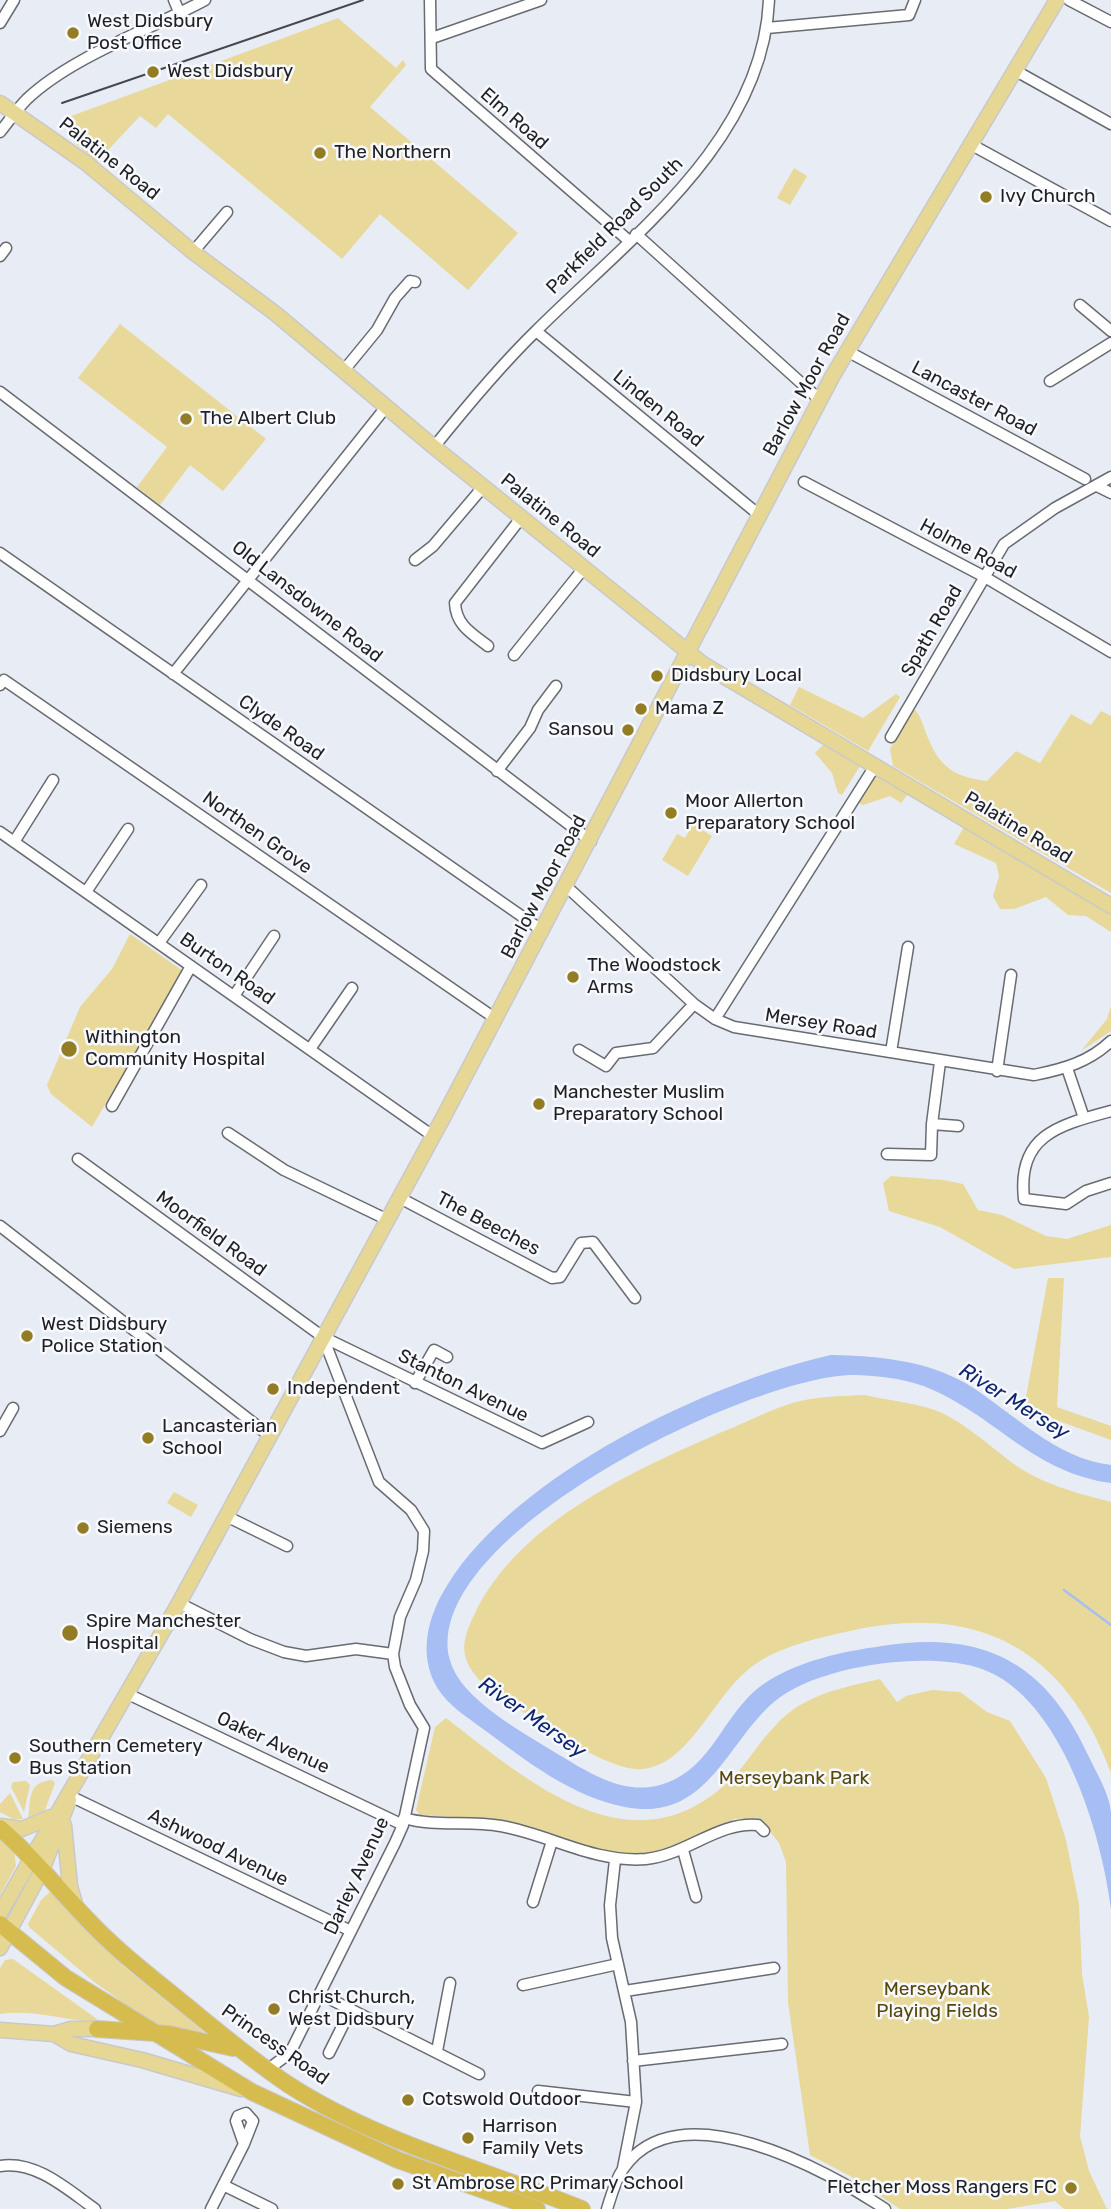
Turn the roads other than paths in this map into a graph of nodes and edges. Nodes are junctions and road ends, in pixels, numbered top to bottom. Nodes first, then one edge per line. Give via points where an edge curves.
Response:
1 (15, 0) edge
2 (174, 0) edge
3 (205, 0) edge
4 (430, 0) edge
5 (541, 0) edge
6 (769, 0) edge
7 (915, 0) edge
8 (1057, 0) edge
9 (1069, 0) edge
10 (180, 13) junction
11 (1111, 22) edge
12 (0, 23) edge
13 (767, 27) junction
14 (432, 38) junction
15 (1016, 71) junction
16 (0, 103) edge
17 (16, 113) junction
18 (1111, 124) edge
19 (0, 132) edge
20 (972, 145) junction
21 (227, 212) dead end
22 (1111, 221) edge
23 (632, 237) junction
24 (193, 252) junction
25 (415, 282) dead end
26 (1080, 305) dead end
27 (536, 331) junction
28 (1111, 331) edge
29 (1111, 343) edge
30 (847, 351) junction
31 (345, 369) junction
32 (1050, 381) dead end
33 (0, 392) edge
34 (820, 400) junction
35 (386, 407) junction
36 (434, 447) junction
37 (1111, 477) edge
38 (1084, 479) dead end
39 (804, 482) dead end
40 (1097, 485) junction
41 (483, 487) junction
42 (1111, 493) edge
43 (758, 514) junction
44 (521, 518) junction
45 (0, 553) edge
46 (415, 559) dead end
47 (584, 568) junction
48 (984, 576) junction
49 (249, 579) junction
50 (488, 646) dead end
51 (689, 652) junction
52 (1111, 652) edge
53 (514, 655) dead end
54 (173, 674) junction
55 (0, 685) edge
56 (556, 686) dead end
57 (891, 737) dead end
58 (875, 765) junction
59 (497, 771) junction
60 (53, 780) dead end
61 (128, 829) dead end
62 (0, 832) edge
63 (591, 841) junction
64 (14, 842) junction
65 (201, 885) dead end
66 (567, 887) junction
67 (86, 892) junction
68 (1111, 906) edge
69 (543, 931) junction
70 (274, 936) dead end
71 (159, 943) junction
72 (908, 947) dead end
73 (191, 966) junction
74 (1011, 975) dead end
75 (352, 988) dead end
76 (234, 996) junction
77 (694, 1004) junction
78 (496, 1019) junction
79 (715, 1019) junction
80 (1111, 1041) edge
81 (310, 1049) junction
82 (579, 1050) dead end
83 (891, 1052) junction
84 (940, 1062) junction
85 (1067, 1068) junction
86 (997, 1071) junction
87 (112, 1106) dead end
88 (1111, 1111) edge
89 (1084, 1118) junction
90 (932, 1124) junction
91 (958, 1126) dead end
92 (228, 1133) dead end
93 (433, 1136) junction
94 (887, 1154) dead end
95 (78, 1159) dead end
96 (1111, 1183) edge
97 (400, 1198) junction
98 (388, 1220) junction
99 (0, 1226) edge
100 (635, 1298) dead end
101 (323, 1337) junction
102 (447, 1357) dead end
103 (415, 1383) junction
104 (13, 1408) dead end
105 (588, 1422) dead end
106 (0, 1431) edge
107 (270, 1436) junction
108 (226, 1516) junction
109 (287, 1546) dead end
110 (180, 1603) junction
111 (393, 1654) junction
112 (128, 1694) junction
113 (70, 1796) junction
114 (60, 1817) junction
115 (404, 1821) junction
116 (0, 1827) edge
117 (764, 1831) dead end
118 (552, 1841) junction
119 (683, 1850) junction
120 (615, 1860) junction
121 (38, 1862) junction
122 (696, 1897) dead end
123 (533, 1902) dead end
124 (76, 1907) junction
125 (0, 1913) edge
126 (6, 1928) edge
127 (351, 1931) junction
128 (0, 1948) edge
129 (618, 1964) junction
130 (774, 1968) dead end
131 (450, 1983) dead end
132 (523, 1985) dead end
133 (625, 1991) junction
134 (320, 1994) junction
135 (351, 2009) junction
136 (97, 2029) joint
137 (0, 2030) edge
138 (151, 2033) junction
139 (54, 2034) junction
140 (782, 2044) dead end
141 (237, 2049) junction
142 (437, 2051) junction
143 (330, 2053) dead end
144 (633, 2061) junction
145 (267, 2070) junction
146 (479, 2074) dead end
147 (538, 2091) dead end
148 (252, 2092) junction
149 (636, 2102) junction
150 (244, 2144) dead end
151 (0, 2166) edge
152 (623, 2169) junction
153 (223, 2185) junction
154 (95, 2209) edge
155 (211, 2209) edge
156 (272, 2209) edge
157 (537, 2209) edge
158 (582, 2209) edge
159 (607, 2209) edge
160 (885, 2209) edge

1 - 12 street
2 - 10 street
3 - 10 street
4 - 14 street, Elm Road
5 - 14 street
6 - 13 street, Parkfield Road South
7 - 13 street via 909,15
8 - 15 main road, Barlow Moor Road
9 - 11 street
10 - 17 street via 74,67 41,88
13 - 23 street, Parkfield Road South via 747,88 712,152
14 - 23 street, Elm Road via 431,69
15 - 18 street
15 - 20 main road, Barlow Moor Road
16 - 17 main road, Palatine Road
17 - 19 street
17 - 24 main road, Palatine Road via 86,163
20 - 22 street
20 - 30 main road, Barlow Moor Road
21 - 24 street
23 - 27 street, Parkfield Road South
23 - 34 street, Elm Road
24 - 31 main road, Palatine Road
25 - 31 street via 395,298 377,330
26 - 28 street
27 - 36 street, Parkfield Road South
27 - 43 street, Linden Road
29 - 32 street
30 - 34 main road, Barlow Moor Road
30 - 38 street, Lancaster Road
31 - 35 main road, Palatine Road
33 - 49 street, Old Lansdowne Road
34 - 43 main road, Barlow Moor Road
35 - 36 main road, Palatine Road
35 - 49 street
36 - 41 main road, Palatine Road
37 - 40 street, Spath Road
39 - 48 street, Holme Road
40 - 42 street
40 - 48 street, Spath Road via 1004,544
41 - 44 main road, Palatine Road
41 - 46 street via 433,547
43 - 51 main road, Barlow Moor Road
44 - 47 main road, Palatine Road
44 - 50 street via 455,603 463,627
45 - 54 street, Clyde Road
47 - 51 main road, Palatine Road
47 - 53 street
48 - 52 street, Holme Road
48 - 57 street, Spath Road
49 - 54 street
49 - 59 street, Old Lansdowne Road
51 - 58 main road, Palatine Road via 715,673
51 - 63 main road, Barlow Moor Road
54 - 69 street, Clyde Road
55 - 78 street, Northen Grove via 4,680
56 - 59 street
58 - 68 main road, Palatine Road
58 - 79 street
59 - 63 street, Old Lansdowne Road
60 - 64 street
61 - 67 street
62 - 64 street, Burton Road
63 - 66 main road, Barlow Moor Road
64 - 67 street, Burton Road
65 - 71 street
66 - 69 main road, Barlow Moor Road
66 - 77 street, Mersey Road
67 - 71 street, Burton Road
69 - 78 main road, Barlow Moor Road
70 - 76 street
71 - 73 street, Burton Road
72 - 83 street
73 - 76 street, Burton Road
73 - 87 street
74 - 86 street
75 - 81 street
76 - 81 street, Burton Road
77 - 79 street, Mersey Road
77 - 82 street via 653,1048 616,1053 606,1066
78 - 93 main road, Barlow Moor Road
79 - 83 street, Mersey Road via 734,1027
80 - 85 street, Mersey Road via 1097,1054
81 - 93 street, Burton Road
83 - 84 street, Mersey Road
84 - 86 street, Mersey Road
84 - 90 street
85 - 86 street, Mersey Road via 1034,1074
85 - 89 street
88 - 89 street
89 - 96 street via 1042,1137 1029,1154 1021,1176 1024,1199 1066,1205 1086,1191
90 - 91 street
90 - 94 street via 931,1155
92 - 98 street via 284,1170
93 - 97 main road, Barlow Moor Road
95 - 101 street, Moorfield Road
97 - 98 main road, Barlow Moor Road
97 - 100 street, The Beeches via 552,1278 560,1277 581,1243 593,1242
98 - 101 main road, Barlow Moor Road
99 - 107 street
101 - 103 street, Stanton Avenue
101 - 107 main road, Barlow Moor Road
101 - 111 street, Darley Avenue via 379,1482 411,1510 424,1531 416,1580 400,1617
102 - 103 street via 434,1350
103 - 105 street, Stanton Avenue via 542,1443
104 - 106 street
107 - 108 main road, Barlow Moor Road
108 - 109 street
108 - 110 main road, Barlow Moor Road
110 - 111 street via 284,1652 306,1656 356,1649
110 - 112 main road, Barlow Moor Road
111 - 115 street, Darley Avenue via 410,1705 424,1728
112 - 113 main road, Barlow Moor Road
112 - 115 street, Oaker Avenue
113 - 114 main road, Barlow Moor Road
113 - 127 street, Ashwood Avenue
114 - 116 main road via 32,1828
114 - 121 main road, Barlow Moor Road
114 - 124 main road
115 - 118 street, Oaker Avenue via 501,1826
115 - 127 street, Darley Avenue
116 - 121 highway, Princess Road
117 - 119 street, Oaker Avenue via 758,1825 735,1826
118 - 120 street, Oaker Avenue
118 - 123 street
119 - 120 street, Oaker Avenue via 649,1859
119 - 122 street
120 - 129 street via 610,1905
121 - 124 highway, Princess Road
121 - 125 main road, Barlow Moor Road
121 - 126 main road, Barlow Moor Road
124 - 141 highway, Princess Road
126 - 128 main road, Barlow Moor Road
126 - 138 highway via 66,1978
127 - 134 street, Darley Avenue
129 - 132 street
129 - 133 street
130 - 133 street
131 - 142 street
133 - 144 street
134 - 135 street
134 - 145 street, Darley Avenue via 290,2053
135 - 142 street
135 - 143 street
136 - 138 highway
136 - 139 main road
137 - 139 main road
138 - 141 highway
138 - 148 highway
139 - 148 main road via 71,2044
140 - 144 street
141 - 145 highway, Princess Road
142 - 146 street
144 - 149 street
145 - 158 highway, Princess Road via 329,2109
147 - 149 street
148 - 157 highway via 398,2160
149 - 152 street
150 - 153 street
151 - 154 street via 36,2170
152 - 159 street
152 - 160 street via 644,2150 668,2138 714,2136 757,2144 801,2162
153 - 155 street
153 - 156 street

